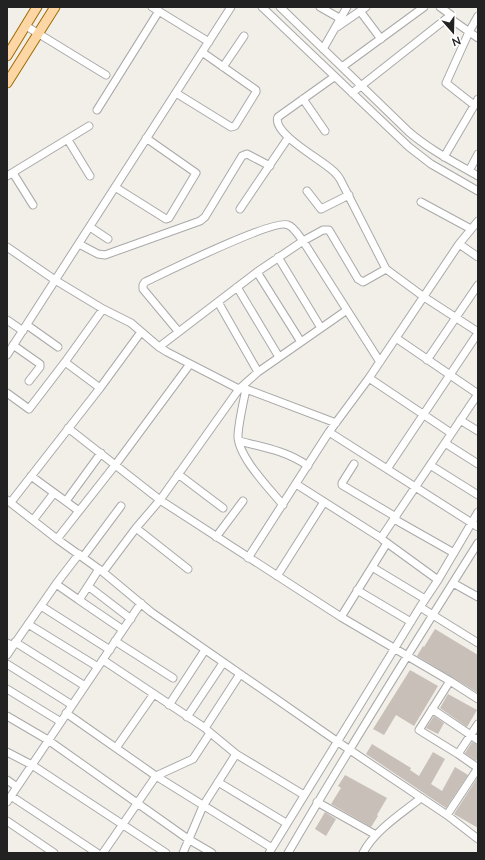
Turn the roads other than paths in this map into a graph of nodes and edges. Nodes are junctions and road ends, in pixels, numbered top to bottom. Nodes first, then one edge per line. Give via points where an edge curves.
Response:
1 (37, 7) edge
2 (55, 7) edge
3 (152, 7) edge
4 (232, 7) edge
5 (262, 7) edge
6 (280, 7) edge
7 (320, 7) edge
8 (347, 7) edge
9 (424, 7) edge
10 (440, 7) edge
11 (455, 7) edge
12 (363, 9) edge
13 (288, 10) edge
14 (159, 11) junction
15 (450, 16) junction
16 (478, 16) edge
17 (341, 19) junction
18 (26, 26) junction
19 (335, 28) junction
20 (469, 32) junction
21 (39, 33) junction
22 (244, 36) dead end
23 (478, 38) edge
24 (381, 39) junction
25 (209, 42) junction
26 (323, 48) junction
27 (202, 52) junction
28 (7, 56) edge
29 (223, 67) junction
30 (342, 67) junction
31 (106, 75) dead end
32 (334, 77) junction
33 (7, 83) edge
34 (362, 86) junction
35 (176, 93) junction
36 (352, 93) junction
37 (303, 99) junction
38 (476, 102) edge
39 (97, 110) dead end
40 (89, 126) dead end
41 (325, 131) dead end
42 (146, 138) junction
43 (288, 138) junction
44 (68, 140) junction
45 (478, 154) edge
46 (444, 157) junction
47 (270, 166) junction
48 (469, 170) junction
49 (10, 175) edge
50 (90, 176) dead end
51 (478, 176) edge
52 (116, 187) junction
53 (307, 191) dead end
54 (478, 191) edge
55 (349, 195) junction
56 (421, 202) dead end
57 (33, 205) dead end
58 (240, 209) dead end
59 (478, 221) edge
60 (90, 226) junction
61 (472, 229) junction
62 (108, 239) dead end
63 (303, 241) junction
64 (79, 244) junction
65 (459, 244) junction
66 (7, 247) edge
67 (278, 257) junction
68 (478, 257) edge
69 (386, 269) junction
70 (257, 272) junction
71 (55, 280) junction
72 (478, 285) edge
73 (237, 288) junction
74 (424, 297) junction
75 (218, 302) junction
76 (103, 309) junction
77 (346, 310) junction
78 (456, 318) junction
79 (7, 320) edge
80 (25, 328) junction
81 (321, 328) junction
82 (178, 331) junction
83 (141, 332) junction
84 (478, 332) edge
85 (396, 338) junction
86 (301, 342) junction
87 (14, 345) junction
88 (58, 347) dead end
89 (159, 347) junction
90 (7, 355) edge
91 (279, 357) junction
92 (427, 360) junction
93 (65, 362) junction
94 (380, 362) junction
95 (190, 364) junction
96 (258, 372) junction
97 (450, 375) junction
98 (369, 378) junction
99 (29, 381) dead end
100 (100, 388) junction
101 (243, 389) junction
102 (7, 392) edge
103 (478, 394) edge
104 (423, 414) junction
105 (460, 420) junction
106 (336, 423) junction
107 (68, 428) junction
108 (478, 431) edge
109 (329, 432) junction
110 (451, 433) junction
111 (238, 441) junction
112 (445, 443) junction
113 (101, 453) junction
114 (116, 464) junction
115 (354, 464) dead end
116 (478, 464) edge
117 (308, 466) junction
118 (430, 466) junction
119 (387, 469) junction
120 (178, 474) junction
121 (31, 476) junction
122 (296, 484) junction
123 (416, 488) junction
124 (54, 493) junction
125 (478, 495) edge
126 (160, 500) junction
127 (9, 501) edge
128 (66, 501) junction
129 (243, 501) dead end
130 (324, 502) junction
131 (283, 505) junction
132 (121, 506) dead end
133 (223, 508) dead end
134 (79, 511) junction
135 (478, 512) edge
136 (395, 518) junction
137 (34, 519) junction
138 (475, 525) edge
139 (136, 528) junction
140 (216, 537) junction
141 (57, 539) junction
142 (384, 540) junction
143 (478, 543) edge
144 (454, 553) junction
145 (81, 555) junction
146 (248, 558) junction
147 (372, 567) junction
148 (188, 569) dead end
149 (101, 570) junction
150 (277, 576) junction
151 (438, 580) junction
152 (453, 583) junction
153 (56, 584) junction
154 (88, 586) junction
155 (357, 590) junction
156 (478, 597) edge
157 (426, 599) junction
158 (79, 600) junction
159 (141, 603) junction
160 (41, 606) junction
161 (420, 607) junction
162 (433, 614) junction
163 (340, 617) junction
164 (131, 619) junction
165 (411, 622) junction
166 (28, 624) junction
167 (122, 630) junction
168 (116, 641) junction
169 (478, 643) edge
170 (12, 644) edge
171 (394, 649) junction
172 (110, 650) junction
173 (205, 650) junction
174 (7, 655) edge
175 (406, 656) junction
176 (102, 660) junction
177 (224, 663) junction
178 (7, 664) edge
179 (98, 667) junction
180 (240, 674) junction
181 (173, 678) dead end
182 (450, 681) junction
183 (85, 686) junction
184 (7, 689) edge
185 (153, 695) junction
186 (478, 699) edge
187 (72, 705) junction
188 (169, 705) junction
189 (432, 709) junction
190 (66, 714) junction
191 (7, 716) edge
192 (187, 717) junction
193 (61, 722) junction
194 (478, 724) edge
195 (208, 731) junction
196 (471, 735) junction
197 (48, 740) junction
198 (478, 740) edge
199 (338, 742) junction
200 (116, 748) junction
201 (349, 749) junction
202 (7, 752) edge
203 (236, 754) junction
204 (458, 754) junction
205 (32, 765) junction
206 (478, 768) edge
207 (156, 776) junction
208 (7, 780) edge
209 (218, 782) junction
210 (17, 787) junction
211 (304, 795) junction
212 (421, 798) junction
213 (9, 799) edge
214 (317, 802) junction
215 (138, 803) junction
216 (203, 806) junction
217 (447, 815) junction
218 (7, 821) edge
219 (286, 823) junction
220 (123, 826) junction
221 (376, 835) junction
222 (478, 838) edge
223 (188, 839) junction
224 (270, 850) edge
225 (54, 853) edge
226 (97, 853) edge
227 (103, 853) edge
228 (166, 853) edge
229 (183, 853) edge
230 (212, 853) edge
231 (288, 853) edge
232 (363, 853) edge

1 - 18 main road
2 - 21 main road
3 - 14 street
4 - 25 street
5 - 32 street
6 - 13 street
7 - 17 street
8 - 17 street
9 - 24 street
10 - 15 street
11 - 15 street
12 - 19 street
12 - 24 street
13 - 26 street
14 - 25 street
14 - 39 street
15 - 20 street
15 - 34 street
16 - 20 street
17 - 19 street
18 - 21 street
18 - 28 main road
19 - 26 street
20 - 23 street
20 - 38 street via 446,83
21 - 31 street
21 - 33 main road
22 - 29 street
24 - 30 street
25 - 27 street
26 - 30 street
27 - 29 street
27 - 35 street
29 - 35 street via 256,90 233,127
30 - 34 street
32 - 36 street
32 - 37 street
34 - 36 street
34 - 46 street via 420,142
35 - 42 street
36 - 54 street via 420,156
37 - 41 street
37 - 43 street via 276,120
38 - 46 street
40 - 44 street
42 - 52 street
42 - 52 street via 196,173 169,218 166,219
43 - 47 street
43 - 55 street via 332,170
44 - 49 street
44 - 50 street
45 - 48 street
46 - 48 street
47 - 58 street
47 - 64 street via 247,154 242,156 205,217 200,221 105,255
48 - 51 street
49 - 57 street
52 - 60 street
53 - 55 street via 321,209
55 - 69 street
56 - 61 street
59 - 61 street
60 - 62 street
60 - 64 street
61 - 65 street
63 - 67 street
63 - 69 street via 329,230 361,282
63 - 77 street
63 - 82 street via 289,225 278,225 207,252 145,282 143,289
64 - 71 street
65 - 68 street
65 - 74 street
66 - 71 street
67 - 70 street
67 - 81 street
69 - 74 street
70 - 73 street
70 - 86 street
71 - 76 street
71 - 80 street
72 - 78 street
73 - 75 street
73 - 91 street
74 - 78 street
74 - 85 street
75 - 82 street
75 - 96 street
76 - 83 street via 130,323
76 - 93 street
77 - 81 street
77 - 94 street
78 - 84 street
78 - 92 street
79 - 80 street
80 - 87 street
80 - 88 street
81 - 86 street
82 - 89 street
83 - 89 street
83 - 100 street
84 - 97 street
85 - 92 street
85 - 94 street
86 - 91 street
87 - 90 street
87 - 99 street via 40,364
89 - 95 street
91 - 96 street
92 - 97 street
93 - 100 street
93 - 102 street via 29,409
94 - 98 street
95 - 101 street
95 - 114 street
96 - 101 street
97 - 103 street
97 - 104 street
98 - 104 street
98 - 106 street
100 - 107 street
101 - 106 street
101 - 111 street
101 - 120 street
103 - 105 street
104 - 110 street
104 - 119 street
105 - 108 street
105 - 110 street
106 - 109 street
107 - 113 street
107 - 121 street
109 - 117 street
109 - 119 street
110 - 112 street
111 - 117 street via 283,452
111 - 131 street via 250,465
112 - 116 street
112 - 118 street
113 - 114 street
113 - 128 street
114 - 126 street
114 - 134 street
115 - 136 street via 342,485
117 - 122 street
118 - 123 street
118 - 125 street
119 - 123 street
120 - 126 street
120 - 133 street
121 - 124 street
121 - 127 street
122 - 130 street
122 - 131 street
123 - 136 street
123 - 138 street
124 - 128 street
124 - 137 street
126 - 139 street
126 - 140 street
127 - 137 street
128 - 134 street
129 - 140 street
130 - 142 street
130 - 150 street
131 - 146 street
132 - 145 street
134 - 141 street
135 - 138 street
136 - 142 street
136 - 144 street
137 - 141 street
138 - 144 street
139 - 148 street
139 - 149 street
140 - 146 street
141 - 145 street
142 - 147 street
142 - 151 street
143 - 152 street
144 - 151 street
145 - 149 street
145 - 153 street
146 - 150 street
147 - 155 street
147 - 157 street
149 - 154 street
149 - 159 street
150 - 163 street
151 - 157 street
152 - 156 street
152 - 162 street
153 - 158 street
153 - 160 street
154 - 158 street
154 - 164 street
155 - 163 street
155 - 165 street
157 - 161 street
158 - 167 street
159 - 164 street
159 - 173 street
160 - 166 street
160 - 172 street
161 - 162 street
161 - 165 street
162 - 169 street
162 - 175 street
163 - 171 street
164 - 167 street
165 - 171 street
166 - 170 street
166 - 179 street
167 - 168 street
168 - 172 street
168 - 181 street
170 - 174 street
170 - 183 street
171 - 175 street
171 - 199 street
172 - 176 street
173 - 177 street
173 - 188 street
175 - 182 street
175 - 201 street
176 - 179 street
176 - 185 street
177 - 180 street
177 - 192 street
178 - 187 street
179 - 183 street
180 - 195 street
180 - 199 street
182 - 186 street
182 - 189 street
183 - 187 street
184 - 193 street
185 - 188 street
185 - 200 street
187 - 190 street
188 - 192 street
189 - 196 street
189 - 204 street via 419,730
190 - 193 street
190 - 200 street
191 - 197 street
192 - 195 street
193 - 197 street
194 - 196 street
195 - 203 street
195 - 207 street via 193,759
196 - 198 street
196 - 204 street
197 - 205 street
197 - 215 street
199 - 201 street
199 - 211 street
200 - 207 street
201 - 212 street
201 - 214 street
202 - 205 street
203 - 209 street
203 - 211 street
204 - 206 street
205 - 210 street
205 - 220 street
206 - 217 street
207 - 215 street
207 - 216 street
208 - 210 street
209 - 216 street
209 - 219 street
210 - 213 street
211 - 219 street
212 - 217 street
212 - 221 street
213 - 226 street
214 - 221 street
214 - 231 street
215 - 220 street
215 - 223 street
216 - 223 street
216 - 224 street
217 - 222 street
218 - 225 street
219 - 224 street
220 - 227 street
220 - 228 street
221 - 232 street
223 - 229 street
223 - 230 street

